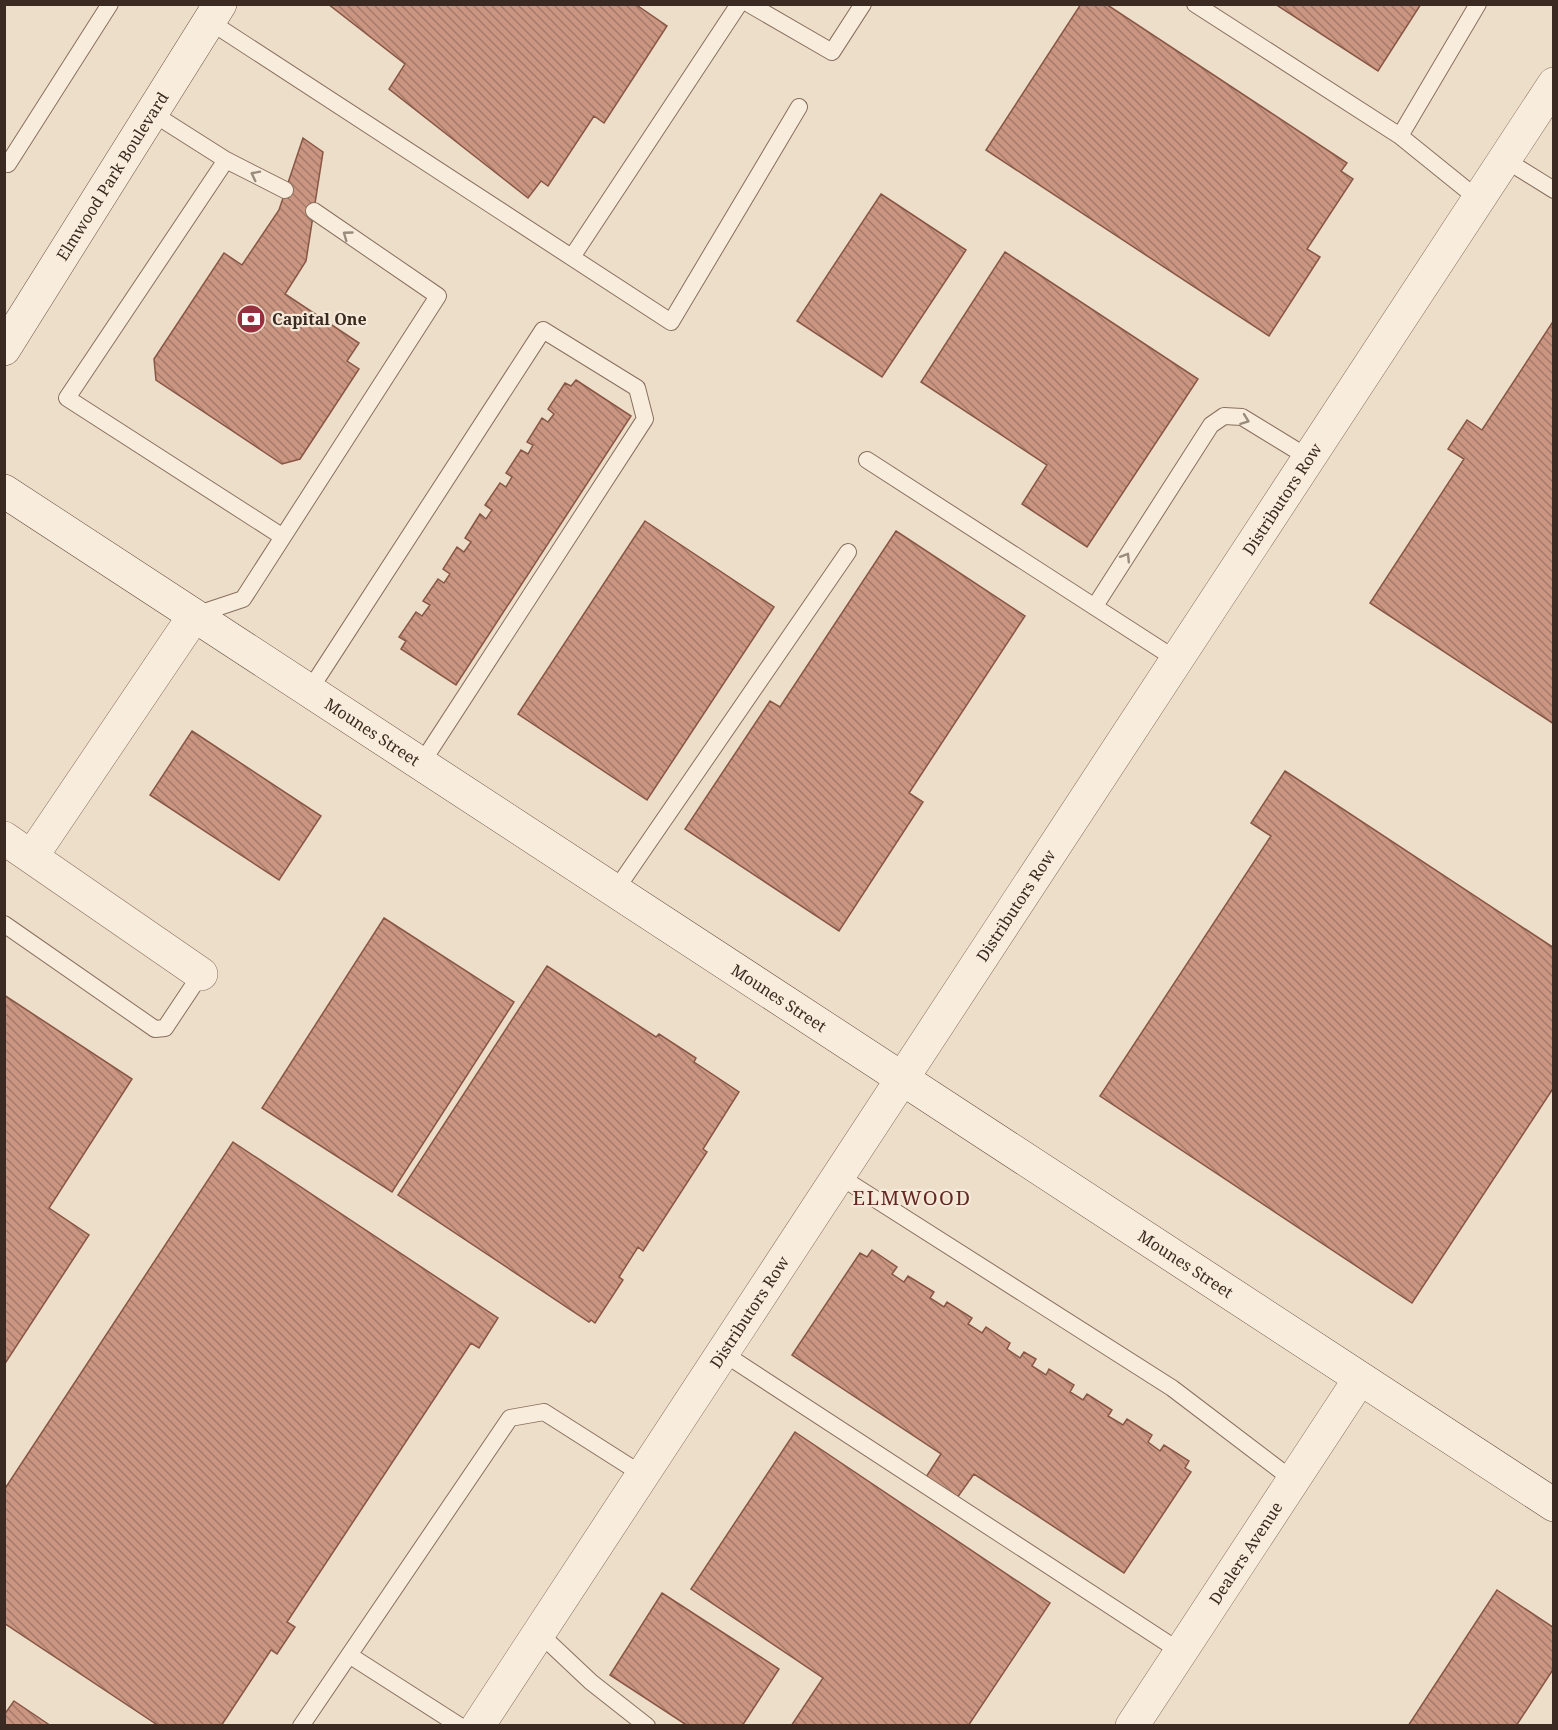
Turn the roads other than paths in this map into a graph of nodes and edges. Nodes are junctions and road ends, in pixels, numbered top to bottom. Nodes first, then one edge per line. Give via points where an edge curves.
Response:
1 (110, 4) edge
2 (739, 4) edge
3 (749, 4) edge
4 (863, 4) edge
5 (1195, 4) edge
6 (1478, 4) edge
7 (214, 13) edge
8 (1554, 84) edge
9 (799, 107) dead end
10 (152, 113) junction
11 (1400, 136) junction
12 (1504, 159) junction
13 (226, 160) junction
14 (4, 162) edge
15 (285, 190) dead end
16 (1554, 190) edge
17 (1478, 199) junction
18 (314, 211) dead end
19 (572, 257) junction
20 (4, 349) edge
21 (1309, 458) junction
22 (867, 460) dead end
23 (4, 491) edge
24 (283, 537) junction
25 (848, 552) dead end
26 (1095, 606) junction
27 (194, 616) junction
28 (1177, 660) junction
29 (309, 691) junction
30 (421, 764) junction
31 (4, 838) edge
32 (32, 856) junction
33 (615, 891) junction
34 (4, 924) edge
35 (201, 974) joint
36 (903, 1080) junction
37 (839, 1176) junction
38 (723, 1353) junction
39 (1359, 1380) junction
40 (643, 1475) junction
41 (1293, 1480) junction
42 (1554, 1505) edge
43 (539, 1633) junction
44 (1181, 1652) junction
45 (349, 1655) junction
46 (477, 1724) edge
47 (301, 1725) edge
48 (647, 1725) edge
49 (1132, 1725) edge

1 - 14 lane via 8,165
2 - 19 lane
3 - 4 lane via 832,52
5 - 11 lane
6 - 11 lane
7 - 10 street, Elmwood Park Boulevard
7 - 19 lane
8 - 12 street, Distributors Row
9 - 19 lane via 671,322
10 - 13 lane
10 - 20 street, Elmwood Park Boulevard
11 - 17 lane
12 - 16 lane
12 - 17 street, Distributors Row
15 -> 13 lane
13 - 24 lane via 67,398
17 - 21 street, Distributors Row
24 -> 18 lane via 438,296
26 -> 21 lane via 1210,425 1224,416 1242,417
21 - 28 street, Distributors Row
22 - 26 lane
23 - 27 street, Mounes Street
24 - 27 lane via 243,599
25 - 33 lane
26 - 28 lane
27 - 29 street, Mounes Street
27 - 32 street
28 - 36 street, Distributors Row
29 - 30 street, Mounes Street
29 - 30 lane via 543,330 637,388 645,419
30 - 33 street, Mounes Street
31 - 32 street
32 - 35 street
33 - 36 street, Mounes Street
34 - 35 lane via 155,1029 165,1028
36 - 37 street, Distributors Row
36 - 39 street, Mounes Street
37 - 38 street, Distributors Row
37 - 41 lane via 1172,1388
38 - 40 street, Distributors Row
38 - 44 lane
39 - 41 street, Dealers Avenue
39 - 42 street, Mounes Street
40 - 43 street, Distributors Row
40 - 45 lane via 544,1412 510,1418
41 - 44 street, Dealers Avenue
43 - 46 street, Distributors Row
43 - 48 lane via 591,1682
44 - 49 street, Dealers Avenue
45 - 46 lane
45 - 47 lane

